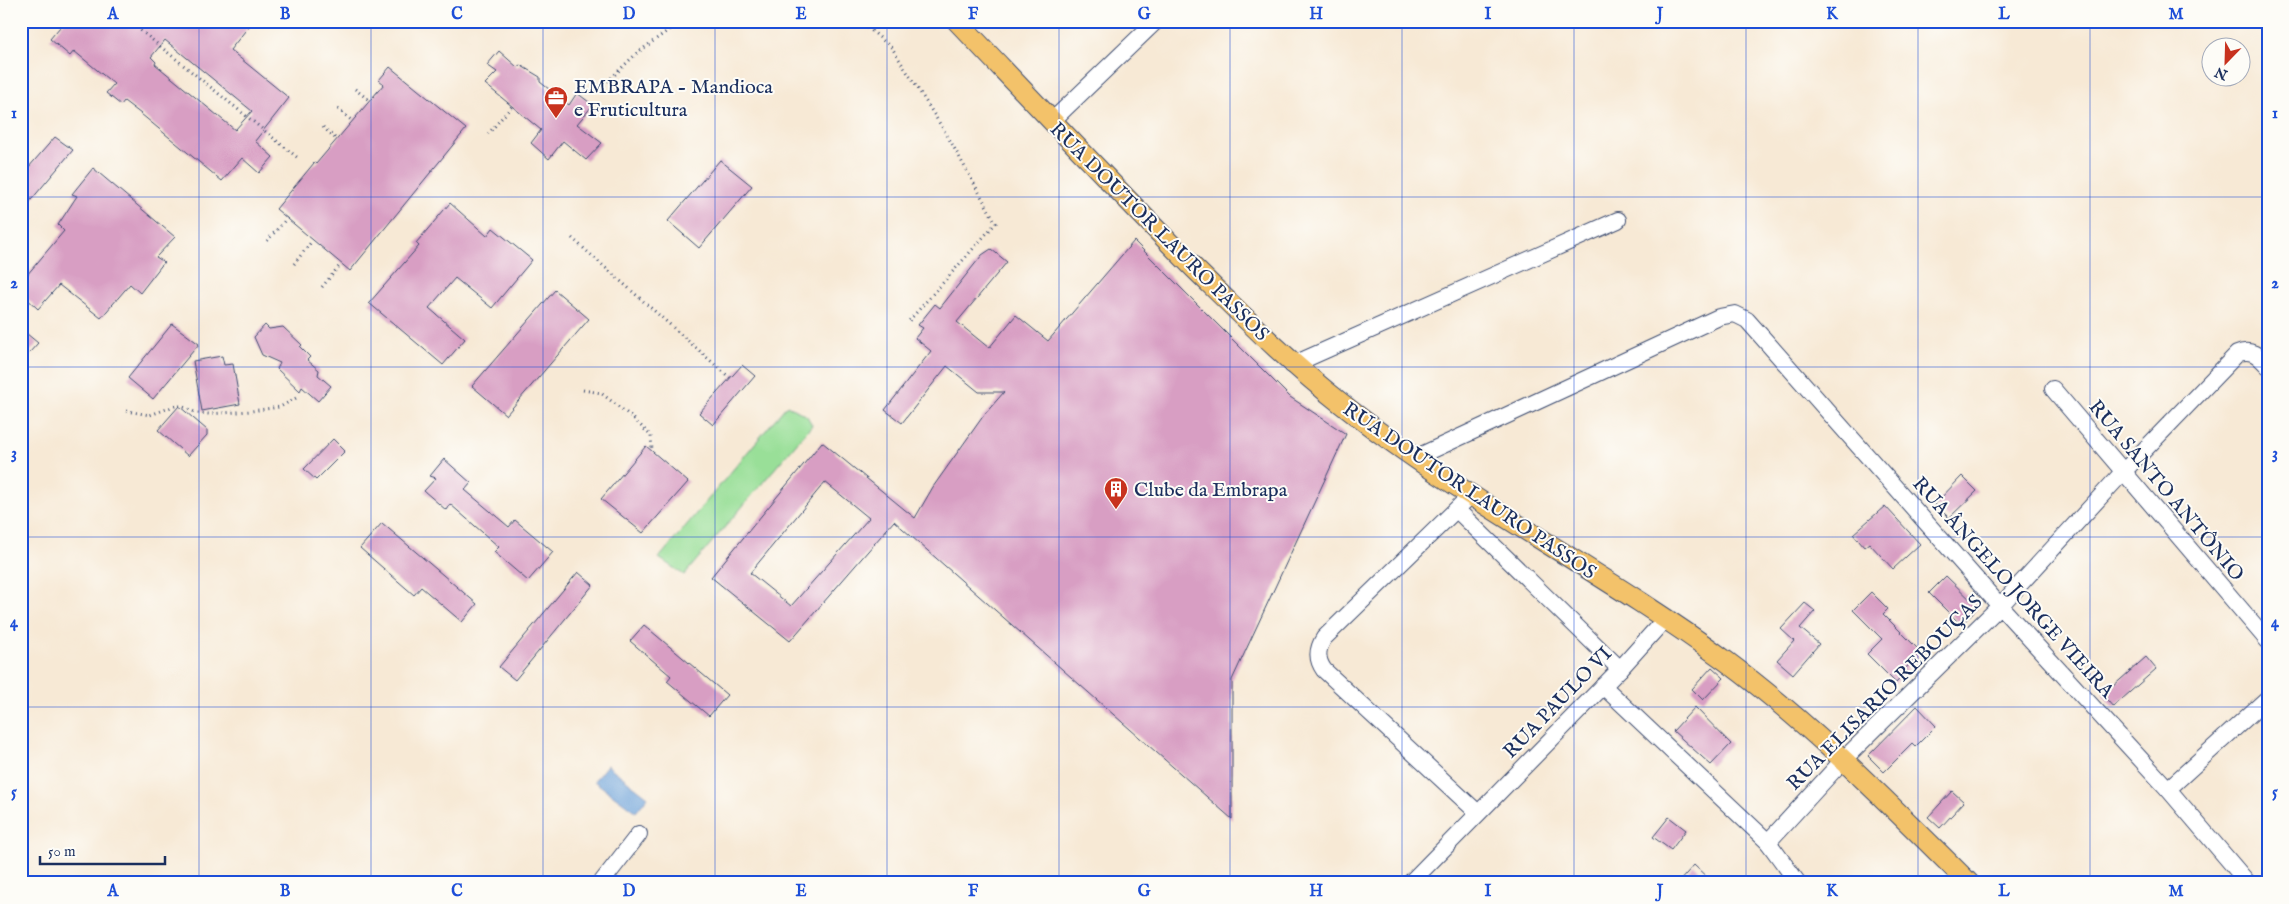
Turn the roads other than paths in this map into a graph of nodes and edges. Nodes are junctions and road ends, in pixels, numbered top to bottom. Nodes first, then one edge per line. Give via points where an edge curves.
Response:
1 (957, 21) edge
2 (1156, 21) edge
3 (1052, 121) junction
4 (1618, 220) dead end
5 (1292, 365) junction
6 (2268, 366) edge
7 (2053, 389) dead end
8 (1415, 458) junction
9 (2124, 471) junction
10 (1464, 503) junction
11 (2000, 606) junction
12 (1665, 619) junction
13 (2268, 641) edge
14 (1620, 670) junction
15 (1603, 686) junction
16 (2268, 698) edge
17 (1844, 759) junction
18 (2168, 789) junction
19 (1478, 813) junction
20 (639, 834) dead end
21 (1768, 842) junction
22 (601, 883) edge
23 (1410, 883) edge
24 (1798, 883) edge
25 (1969, 883) edge
26 (2248, 883) edge

1 - 3 main road, RUA DOUTOR LAURO PASSOS
2 - 3 street
3 - 5 main road, RUA DOUTOR LAURO PASSOS
4 - 5 street
5 - 8 main road, RUA DOUTOR LAURO PASSOS
6 - 9 street, RUA ELISARIO REBOUÇAS via 2253,352 2237,354
7 - 9 street, RUA SANTO ANTÔNIO
8 - 10 main road, RUA DOUTOR LAURO PASSOS
8 - 11 street, RUA ÂNGELO JORGE VIEIRA via 1719,316 1736,314 1747,320
9 - 11 street, RUA ELISARIO REBOUÇAS
9 - 13 street, RUA SANTO ANTÔNIO
10 - 12 main road, RUA DOUTOR LAURO PASSOS
10 - 14 street
10 - 19 street via 1324,638 1318,662
11 - 17 street, RUA ELISARIO REBOUÇAS
11 - 18 street, RUA ÂNGELO JORGE VIEIRA
12 - 14 street, RUA PAULO VI
12 - 17 main road, RUA DOUTOR LAURO PASSOS via 1780,703
14 - 15 street, RUA PAULO VI
15 - 19 street, RUA PAULO VI
15 - 21 street
16 - 18 street
17 - 21 street, RUA ELISARIO REBOUÇAS
17 - 25 main road, RUA DOUTOR LAURO PASSOS
18 - 26 street, RUA ÂNGELO JORGE VIEIRA
19 - 23 street, RUA PAULO VI
20 - 22 street
21 - 24 street

